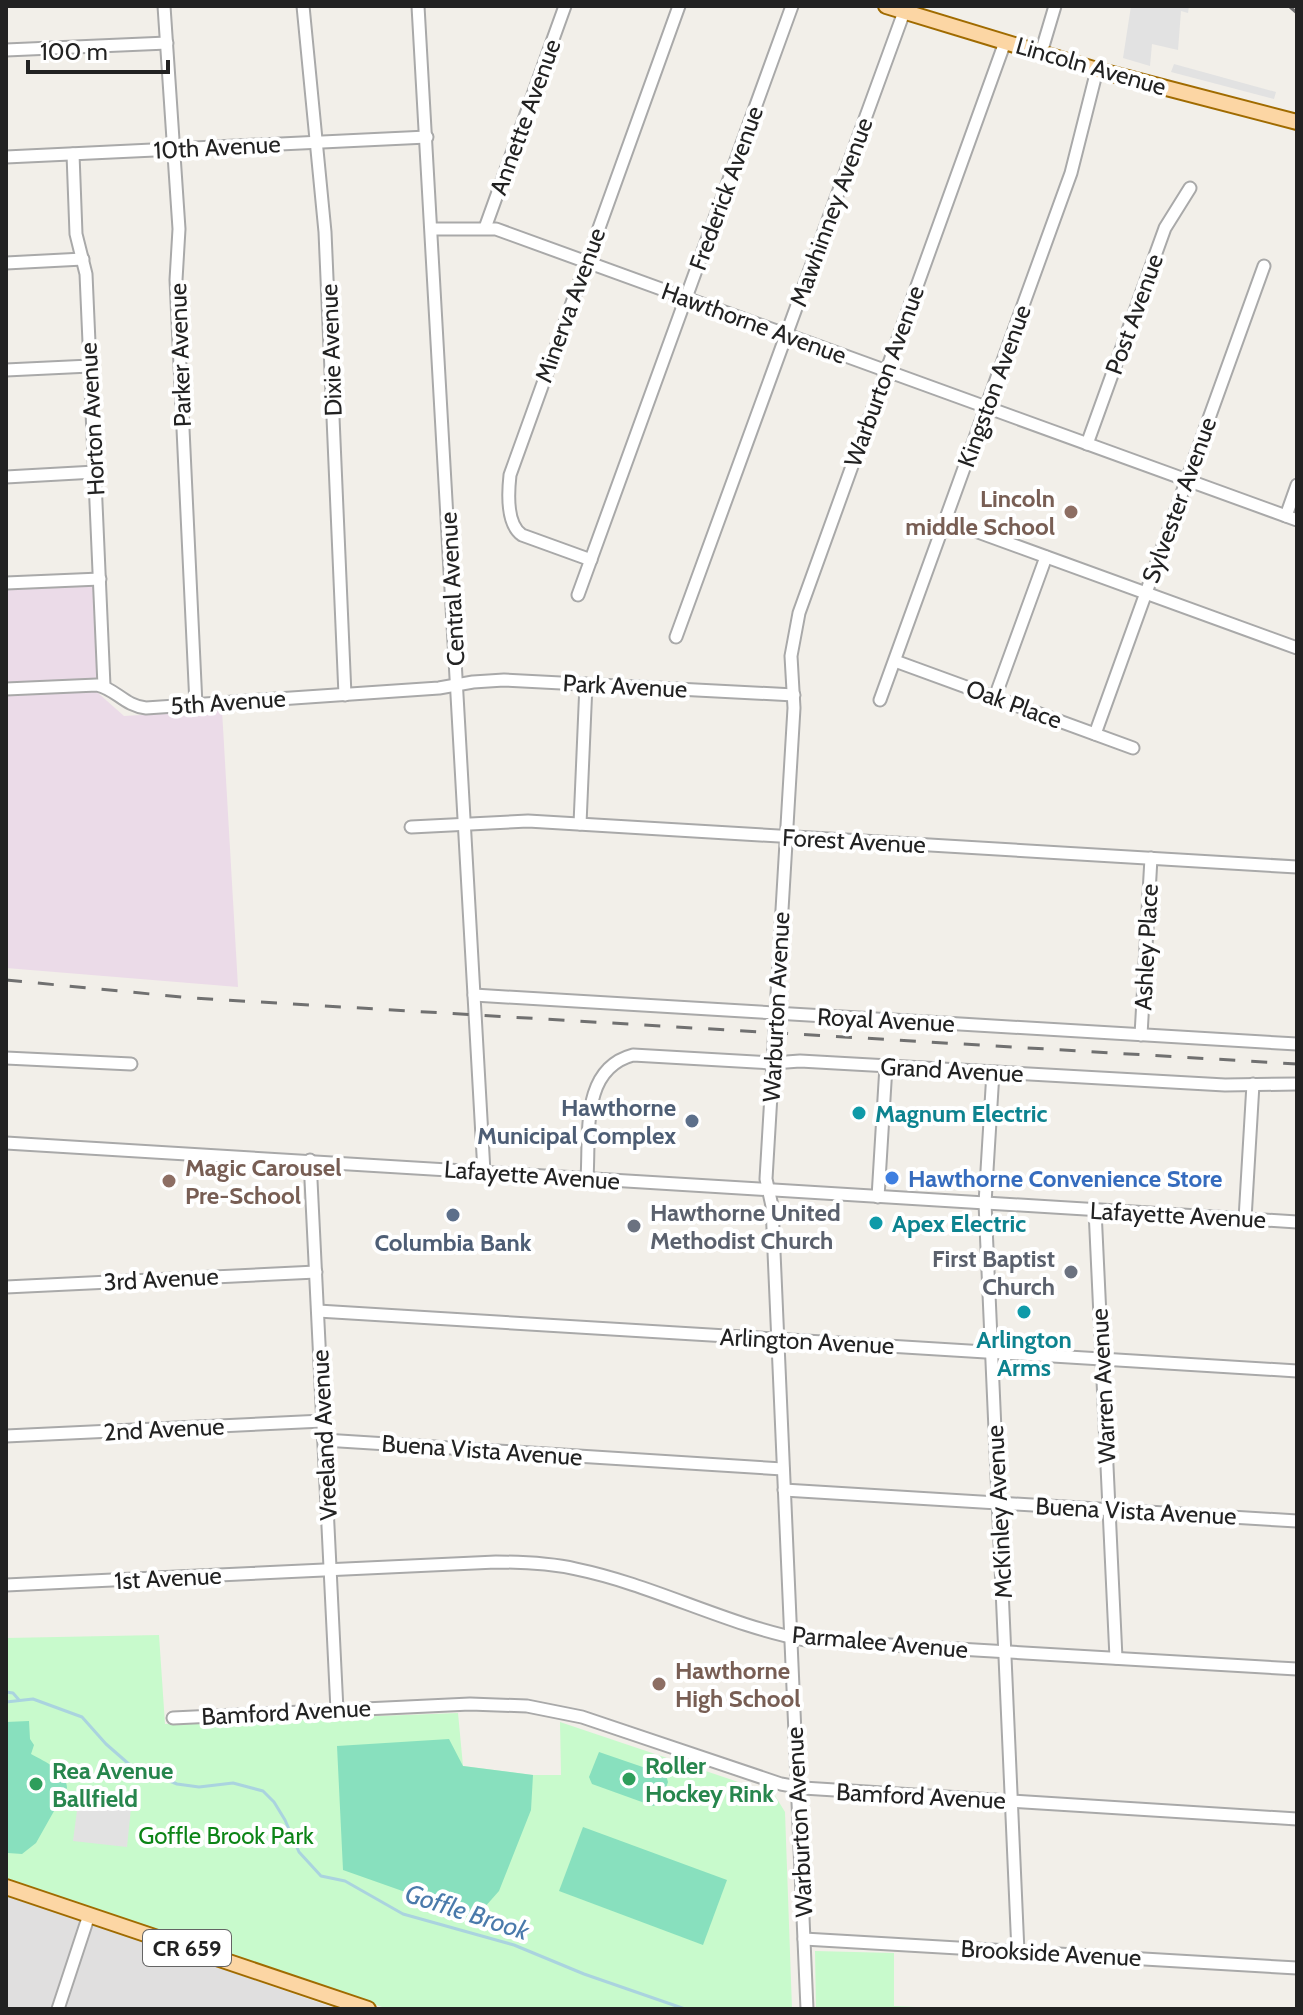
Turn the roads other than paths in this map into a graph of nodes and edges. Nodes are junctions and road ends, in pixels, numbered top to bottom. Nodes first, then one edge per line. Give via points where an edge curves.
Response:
1 (164, 6) edge
2 (303, 6) edge
3 (418, 6) edge
4 (565, 6) edge
5 (679, 6) edge
6 (792, 6) edge
7 (886, 6) edge
8 (1055, 6) edge
9 (904, 12) junction
10 (1005, 42) junction
11 (167, 43) junction
12 (6, 50) edge
13 (1041, 53) junction
14 (1097, 70) junction
15 (1297, 122) edge
16 (427, 137) junction
17 (317, 142) junction
18 (174, 149) junction
19 (73, 154) junction
20 (6, 157) edge
21 (1190, 188) dead end
22 (485, 228) junction
23 (432, 229) junction
24 (83, 259) junction
25 (586, 262) junction
26 (6, 263) edge
27 (1264, 266) dead end
28 (686, 298) junction
29 (786, 335) junction
30 (90, 366) junction
31 (6, 370) edge
32 (886, 371) junction
33 (986, 407) junction
34 (1087, 444) junction
35 (95, 472) junction
36 (6, 477) edge
37 (1186, 480) junction
38 (1297, 485) edge
39 (1291, 518) edge
40 (945, 520) junction
41 (1046, 557) junction
42 (591, 560) junction
43 (100, 579) junction
44 (6, 583) edge
45 (1145, 593) junction
46 (578, 595) dead end
47 (676, 637) dead end
48 (1297, 648) edge
49 (895, 661) junction
50 (457, 684) junction
51 (586, 684) junction
52 (104, 686) junction
53 (6, 689) edge
54 (345, 695) junction
55 (794, 695) junction
56 (995, 697) junction
57 (880, 700) dead end
58 (196, 705) junction
59 (1095, 734) junction
60 (1133, 748) dead end
61 (465, 823) junction
62 (580, 824) junction
63 (411, 827) dead end
64 (786, 837) junction
65 (1151, 858) junction
66 (1297, 867) edge
67 (474, 995) junction
68 (776, 1013) junction
69 (1141, 1035) junction
70 (1297, 1044) edge
71 (6, 1058) edge
72 (773, 1063) junction
73 (131, 1064) dead end
74 (886, 1066) junction
75 (993, 1072) junction
76 (1253, 1084) junction
77 (1297, 1084) edge
78 (6, 1143) edge
79 (310, 1160) junction
80 (484, 1172) junction
81 (587, 1178) junction
82 (768, 1190) junction
83 (878, 1197) junction
84 (985, 1203) junction
85 (1095, 1210) junction
86 (1245, 1219) junction
87 (1297, 1222) edge
88 (316, 1272) junction
89 (6, 1287) edge
90 (318, 1311) junction
91 (777, 1339) junction
92 (992, 1352) junction
93 (1102, 1359) junction
94 (1297, 1371) edge
95 (323, 1421) junction
96 (6, 1436) edge
97 (324, 1440) junction
98 (783, 1469) junction
99 (784, 1490) junction
100 (998, 1503) junction
101 (1109, 1509) junction
102 (1297, 1521) edge
103 (330, 1570) junction
104 (6, 1585) edge
105 (790, 1638) junction
106 (1005, 1652) junction
107 (1116, 1658) junction
108 (1297, 1669) edge
109 (337, 1710) junction
110 (173, 1718) dead end
111 (797, 1787) junction
112 (1012, 1802) junction
113 (1297, 1819) edge
114 (6, 1887) edge
115 (89, 1915) junction
116 (804, 1939) junction
117 (1018, 1952) junction
118 (1297, 1968) edge
119 (807, 2005) edge
120 (58, 2009) edge
121 (368, 2009) edge

1 - 11 street, Parker Avenue
2 - 17 street, Dixie Avenue
3 - 16 street, Central Avenue
4 - 22 street, Annette Avenue
5 - 25 street, Minerva Avenue
6 - 28 street, Frederick Avenue
7 - 9 main road, Lincoln Avenue
8 - 13 street
9 - 10 main road, Lincoln Avenue
9 - 29 street, Mawhinney Avenue
10 - 13 main road, Lincoln Avenue
10 - 32 street, Warburton Avenue
11 - 12 street
11 - 18 street, Parker Avenue
13 - 14 main road, Lincoln Avenue
14 - 15 main road, Lincoln Avenue
14 - 33 street, Kingston Avenue via 1074,164
16 - 17 street, 10th Avenue
16 - 23 street, Central Avenue
17 - 18 street, 10th Avenue
17 - 54 street, Dixie Avenue via 328,268
18 - 19 street, 10th Avenue
18 - 58 street, Parker Avenue
19 - 20 street, 10th Avenue
19 - 24 street, Horton Avenue via 76,234
21 - 34 street, Post Avenue via 1165,228
22 - 23 street, Hawthorne Avenue
22 - 25 street, Hawthorne Avenue
23 - 50 street, Central Avenue
24 - 26 street
24 - 30 street, Horton Avenue
25 - 28 street, Hawthorne Avenue
25 - 42 street, Minerva Avenue via 509,482 514,529
27 - 37 street, Sylvester Avenue
28 - 29 street, Hawthorne Avenue
28 - 42 street, Frederick Avenue
29 - 32 street, Hawthorne Avenue
29 - 47 street, Mawhinney Avenue
30 - 31 street
30 - 35 street, Horton Avenue
32 - 33 street, Hawthorne Avenue
32 - 55 street, Warburton Avenue via 794,627
33 - 34 street, Hawthorne Avenue
33 - 40 street, Kingston Avenue
34 - 37 street, Hawthorne Avenue
35 - 36 street
35 - 43 street, Horton Avenue
37 - 39 street, Hawthorne Avenue
37 - 45 street, Sylvester Avenue
38 - 39 street
40 - 41 street
40 - 49 street, Kingston Avenue
41 - 45 street
41 - 56 street
42 - 46 street, Frederick Avenue
43 - 44 street
43 - 52 street, Horton Avenue
45 - 48 street
45 - 59 street, Sylvester Avenue
49 - 56 street, Oak Place
49 - 57 street, Kingston Avenue
50 - 51 street, Park Avenue
50 - 54 street, 5th Avenue
50 - 61 street, Central Avenue
51 - 55 street, Park Avenue
51 - 62 street
52 - 53 street
52 - 58 street, 5th Avenue via 136,707
54 - 58 street, 5th Avenue
55 - 64 street, Warburton Avenue
56 - 59 street, Oak Place
59 - 60 street, Oak Place
61 - 62 street, Forest Avenue
61 - 63 street, Forest Avenue
61 - 67 street, Central Avenue
62 - 64 street, Forest Avenue
64 - 65 street, Forest Avenue
64 - 68 street, Warburton Avenue
65 - 66 street, Forest Avenue
65 - 69 street, Ashley Place
67 - 68 street, Royal Avenue
67 - 80 street, Central Avenue
68 - 69 street, Royal Avenue
68 - 72 street, Warburton Avenue
69 - 70 street, Royal Avenue
71 - 73 street
72 - 74 street, Grand Avenue
72 - 81 street, Grand Avenue via 626,1057 593,1091
72 - 82 street, Warburton Avenue
74 - 75 street, Grand Avenue
74 - 83 street
75 - 76 street, Grand Avenue
75 - 84 street, McKinley Avenue
76 - 77 street, Grand Avenue
76 - 86 street
78 - 79 street, Lafayette Avenue
79 - 80 street, Lafayette Avenue
79 - 88 street, Vreeland Avenue
80 - 81 street, Lafayette Avenue
81 - 82 street, Lafayette Avenue
82 - 83 street, Lafayette Avenue
82 - 91 street, Warburton Avenue
83 - 84 street, Lafayette Avenue
84 - 85 street, Lafayette Avenue
84 - 92 street, McKinley Avenue
85 - 86 street, Lafayette Avenue
85 - 93 street, Warren Avenue
86 - 87 street, Lafayette Avenue
88 - 89 street, 3rd Avenue
88 - 90 street, Vreeland Avenue
90 - 91 street, Arlington Avenue
90 - 95 street, Vreeland Avenue
91 - 92 street, Arlington Avenue
91 - 98 street, Warburton Avenue
92 - 93 street, Arlington Avenue
92 - 100 street, McKinley Avenue
93 - 94 street, Arlington Avenue
93 - 101 street, Warren Avenue
95 - 96 street, 2nd Avenue
95 - 97 street, Vreeland Avenue
97 - 98 street, Buena Vista Avenue
97 - 103 street, Vreeland Avenue
98 - 99 street, Warburton Avenue
99 - 100 street, Buena Vista Avenue
99 - 105 street, Warburton Avenue
100 - 101 street, Buena Vista Avenue
100 - 106 street, McKinley Avenue
101 - 102 street, Buena Vista Avenue
101 - 107 street, Warren Avenue
103 - 104 street, 1st Avenue
103 - 105 street, Parmalee Avenue via 496,1562 558,1565
103 - 109 street, Vreeland Avenue
105 - 106 street, Parmalee Avenue
105 - 111 street, Warburton Avenue
106 - 107 street, Parmalee Avenue
106 - 112 street, McKinley Avenue
107 - 108 street, Parmalee Avenue
109 - 110 street, Bamford Avenue
109 - 111 street, Bamford Avenue via 488,1704 546,1708
111 - 112 street, Bamford Avenue
111 - 116 street, Warburton Avenue
112 - 113 street, Bamford Avenue
112 - 117 street, McKinley Avenue
114 - 115 main road, CR 659
115 - 120 street
115 - 121 main road, CR 659
116 - 117 street, Brookside Avenue
116 - 119 street, Warburton Avenue
117 - 118 street, Brookside Avenue

